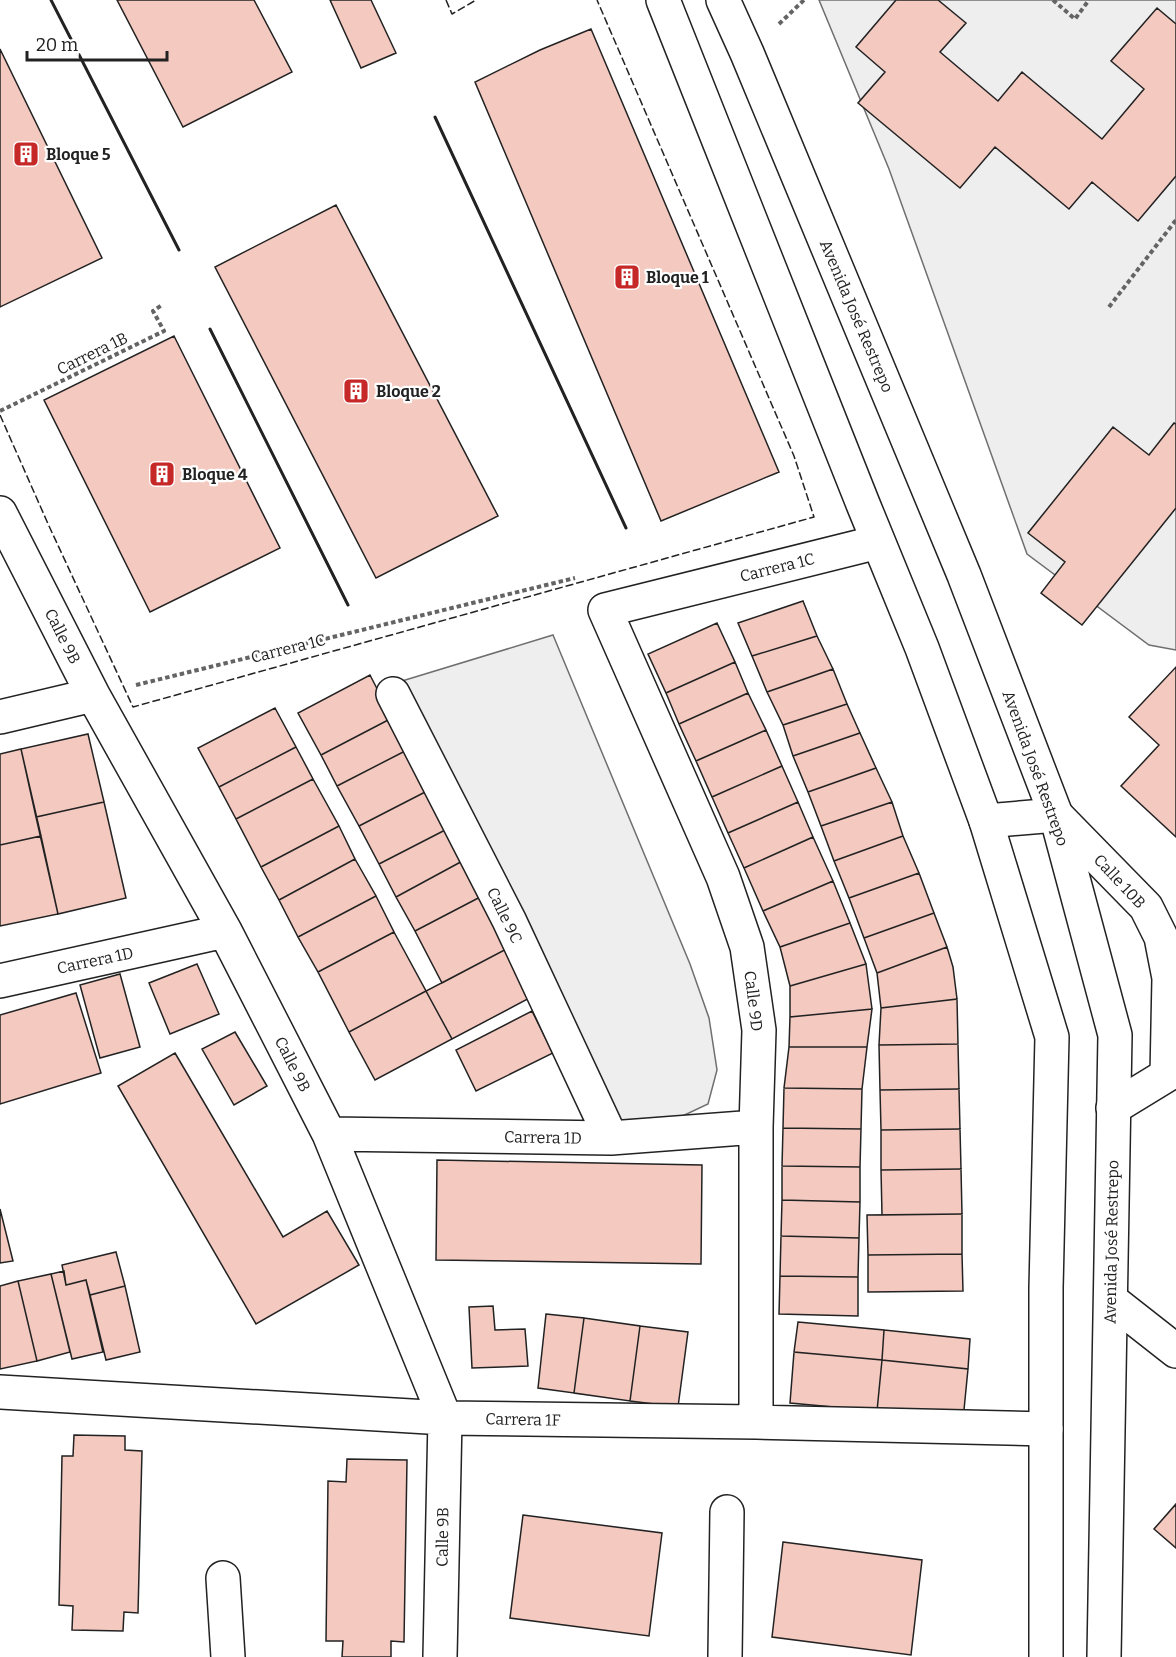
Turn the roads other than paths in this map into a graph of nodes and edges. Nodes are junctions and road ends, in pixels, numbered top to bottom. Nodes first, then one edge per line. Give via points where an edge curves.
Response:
1 (663, 0) edge
2 (723, 0) edge
3 (0, 513) edge
4 (878, 542) junction
5 (605, 609) joint
6 (393, 694) dead end
7 (93, 695) junction
8 (0, 717) edge
9 (1056, 815) junction
10 (986, 821) junction
11 (225, 931) junction
12 (0, 981) edge
13 (1113, 1108) junction
14 (756, 1127) junction
15 (329, 1134) junction
16 (611, 1138) junction
17 (1111, 1300) junction
18 (1176, 1351) edge
19 (0, 1392) edge
20 (445, 1418) junction
21 (756, 1422) junction
22 (1046, 1428) junction
23 (727, 1512) dead end
24 (223, 1578) dead end
25 (228, 1657) edge
26 (440, 1657) edge
27 (725, 1657) edge
28 (1046, 1657) edge
29 (1104, 1657) edge

1 - 4 street
2 - 9 street, Avenida José Restrepo via 960,565
3 - 7 street, Calle 9B
4 - 5 street, Carrera 1C
4 - 10 street
5 - 14 street, Calle 9D via 723,877 747,946 759,1030
6 - 16 street, Calle 9C via 508,920
7 - 8 street
7 - 11 street, Calle 9B
9 - 10 street
9 - 13 street, Avenida José Restrepo via 1115,1035
9 - 13 street, Calle 10B via 1146,907 1161,937 1169,978 1167,1076
10 - 22 street via 1052,1037
11 - 12 street, Carrera 1D
11 - 15 street, Calle 9B
13 - 17 street, Avenida José Restrepo
14 - 16 street, Carrera 1D
14 - 21 street, Calle 9D
15 - 16 street, Carrera 1D
15 - 20 street, Calle 9B
17 - 18 street
17 - 29 street, Avenida José Restrepo
19 - 20 street, Carrera 1F
20 - 21 street, Carrera 1F
20 - 26 street, Calle 9B
21 - 22 street, Carrera 1F
22 - 28 street
23 - 27 street
24 - 25 street

